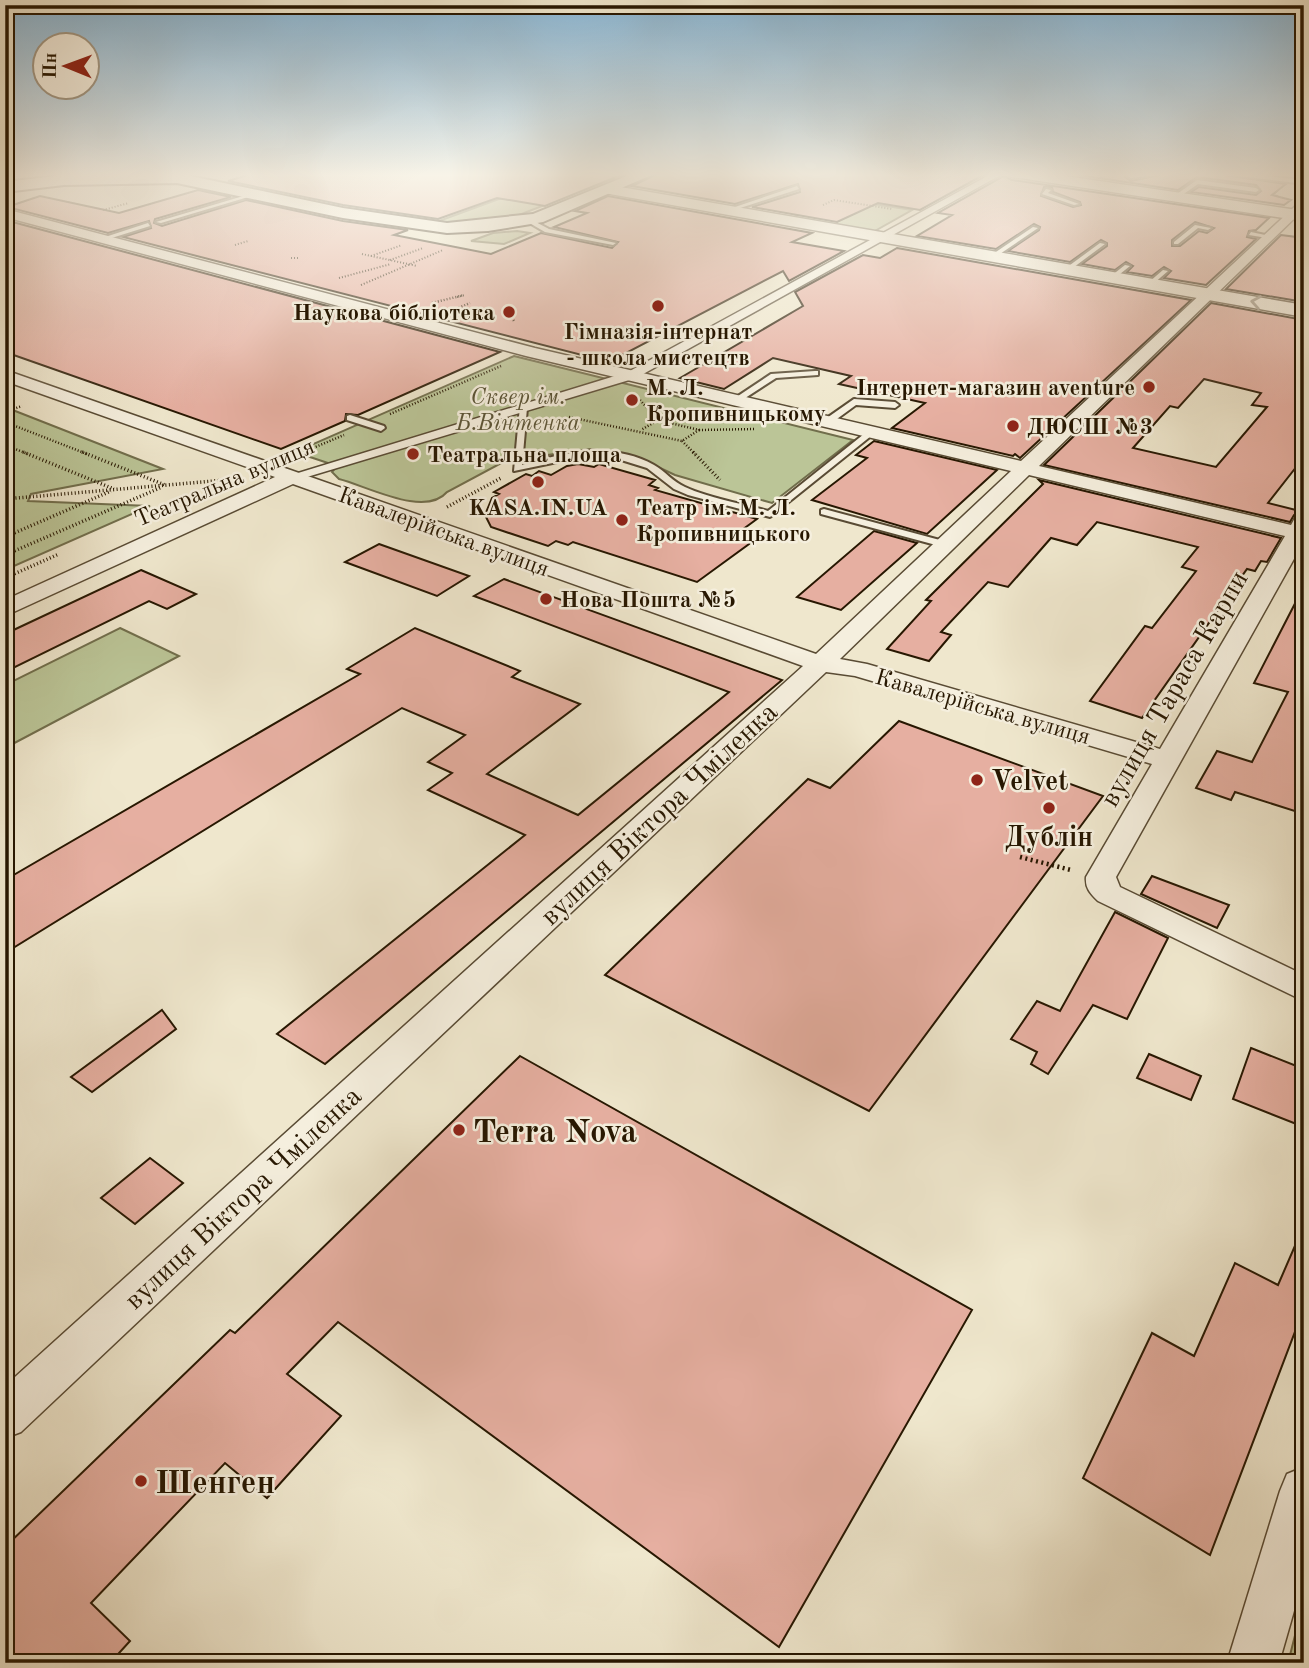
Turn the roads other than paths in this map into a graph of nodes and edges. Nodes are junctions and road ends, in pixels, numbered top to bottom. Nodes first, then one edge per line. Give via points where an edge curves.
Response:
1 (147, 251) edge
2 (860, 251) edge
3 (957, 251) edge
4 (1001, 251) edge
5 (1093, 251) edge
6 (1252, 251) edge
7 (992, 257) junction
8 (1068, 269) junction
9 (1165, 271) dead end
10 (1151, 284) junction
11 (1209, 293) junction
12 (1304, 311) edge
13 (814, 373) dead end
14 (5, 375) edge
15 (632, 375) junction
16 (736, 400) junction
17 (895, 405) dead end
18 (523, 408) junction
19 (350, 418) dead end
20 (828, 422) junction
21 (381, 428) dead end
22 (872, 432) junction
23 (1027, 469) junction
24 (292, 477) junction
25 (824, 512) dead end
26 (1302, 530) edge
27 (947, 545) junction
28 (5, 609) edge
29 (820, 664) junction
30 (1168, 760) junction
31 (1304, 989) edge
32 (5, 1416) edge
33 (1304, 1491) edge
34 (1253, 1663) edge

1 - 15 street
2 - 15 street, Театральна вулиця
3 - 7 street
4 - 7 lane
5 - 8 lane
6 - 11 street, вулиця Віктора Чміленка
7 - 8 street
8 - 10 street via 1120,272
9 - 10 lane
10 - 11 street
12 -> 11 street
11 - 23 street, вулиця Віктора Чміленка
13 - 16 lane via 774,376
14 - 24 street, Кавалерійська вулиця
15 - 16 street
15 - 18 street, Театральна вулиця
16 - 20 street
17 - 20 lane via 854,402
18 - 22 lane via 517,469 554,458 631,459 649,465 679,489 770,513
18 - 24 street, Театральна вулиця
19 - 21 lane
20 - 22 street
22 - 23 street
23 - 26 street
23 - 27 street, вулиця Віктора Чміленка
24 - 28 street, Театральна вулиця
24 - 29 street, Кавалерійська вулиця
25 - 27 lane
26 - 30 street, вулиця Тараса Карпи
27 - 29 street, вулиця Віктора Чміленка
29 - 30 street, Кавалерійська вулиця via 858,669
29 - 32 street, вулиця Віктора Чміленка
30 - 31 street, вулиця Тараса Карпи via 1101,877 1101,886 1109,894
33 - 34 street

